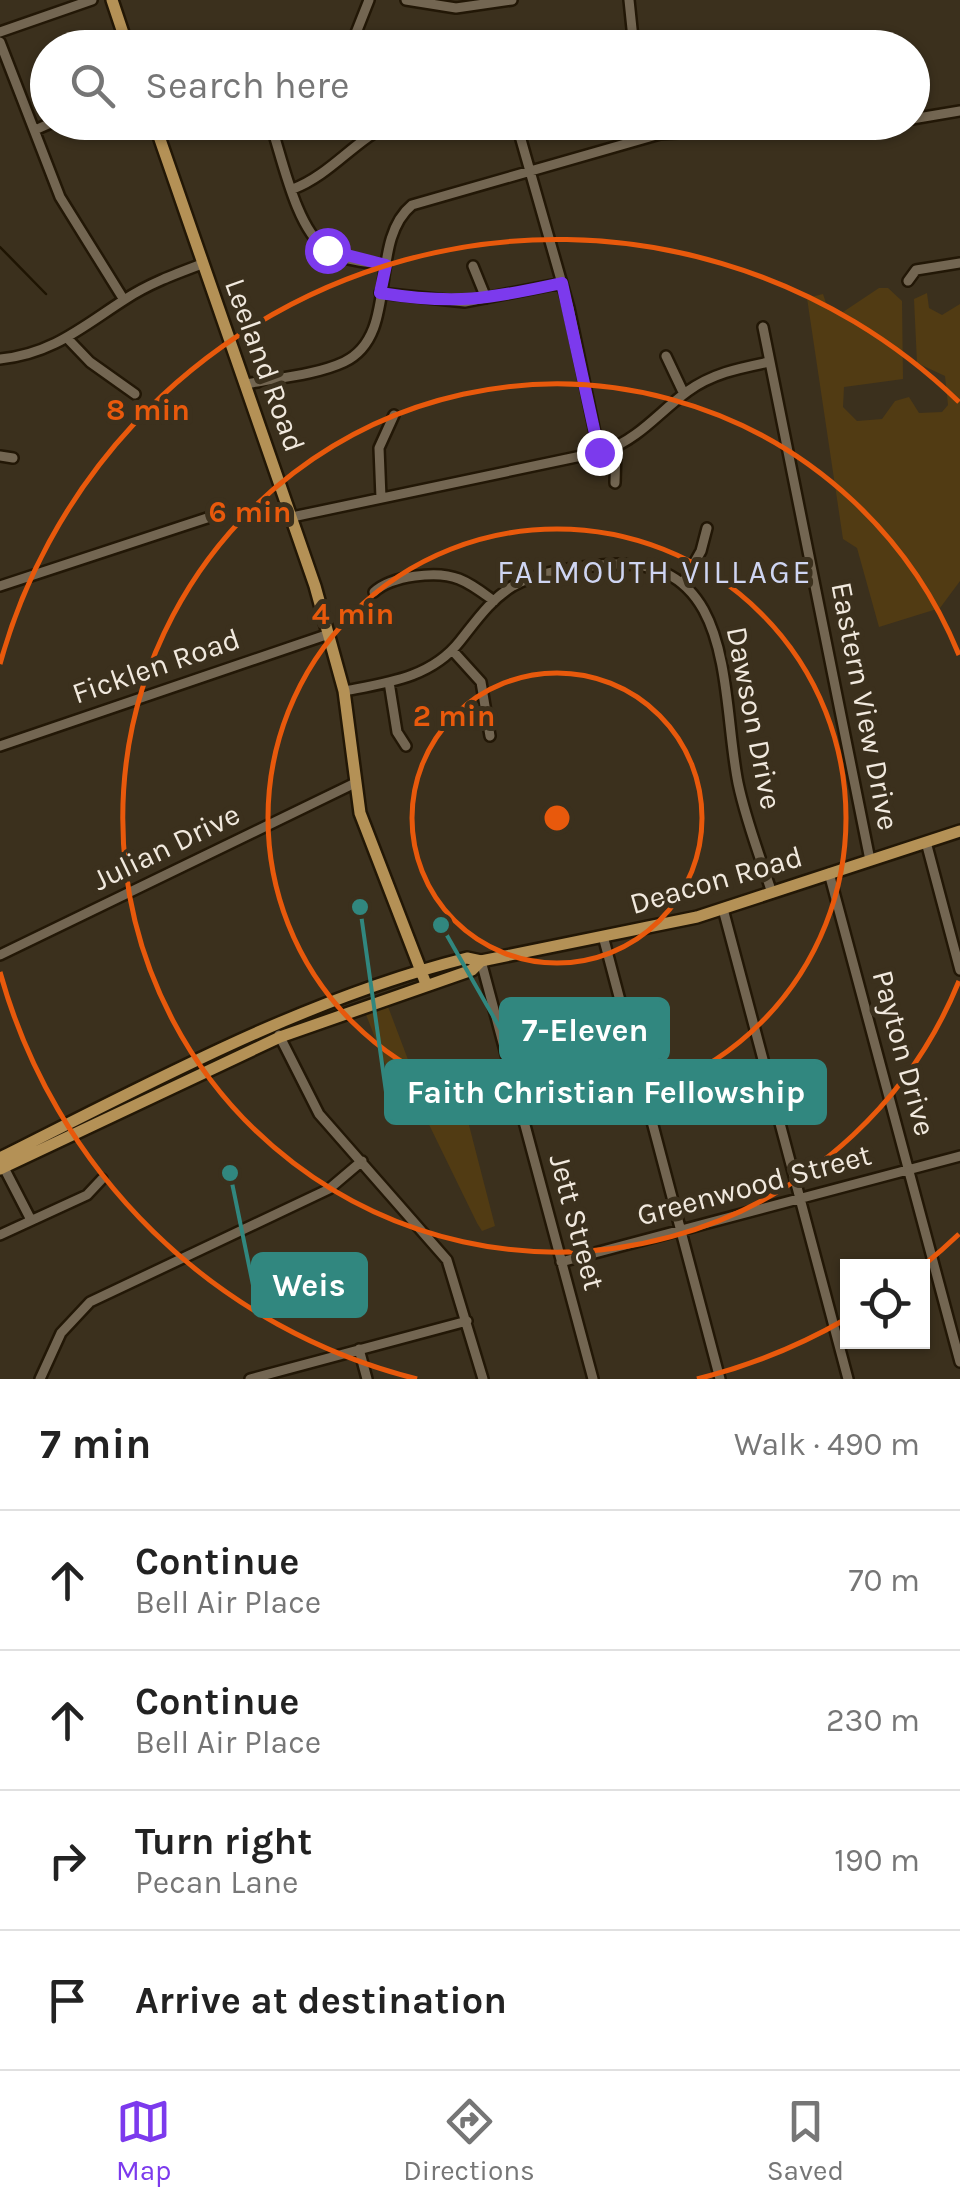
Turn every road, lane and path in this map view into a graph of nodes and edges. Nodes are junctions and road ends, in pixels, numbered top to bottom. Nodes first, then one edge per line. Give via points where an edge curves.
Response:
1 (92, 0) edge
2 (112, 0) edge
3 (370, 0) edge
4 (406, 0) edge
5 (512, 0) edge
6 (629, 0) edge
7 (461, 4) edge
8 (122, 30) edge
9 (357, 30) edge
10 (632, 30) edge
11 (0, 32) edge
12 (0, 42) edge
13 (960, 111) edge
14 (30, 117) edge
15 (930, 117) edge
16 (39, 140) edge
17 (160, 140) edge
18 (276, 140) edge
19 (363, 140) edge
20 (521, 140) edge
21 (638, 140) edge
22 (530, 169) junction
23 (293, 189) junction
24 (960, 263) edge
25 (202, 264) junction
26 (386, 265) junction
27 (473, 266) dead end
28 (908, 281) dead end
29 (562, 283) junction
30 (380, 293) junction
31 (486, 298) junction
32 (124, 300) junction
33 (762, 327) dead end
34 (68, 339) junction
35 (666, 356) dead end
36 (0, 359) edge
37 (770, 362) junction
38 (246, 384) junction
39 (135, 394) dead end
40 (684, 394) junction
41 (394, 415) dead end
42 (616, 447) junction
43 (599, 452) junction
44 (0, 456) edge
45 (13, 458) dead end
46 (615, 483) dead end
47 (381, 498) junction
48 (292, 517) junction
49 (207, 518) dead end
50 (706, 528) dead end
51 (683, 583) junction
52 (0, 586) edge
53 (374, 592) dead end
54 (494, 601) junction
55 (329, 634) junction
56 (452, 650) junction
57 (389, 682) junction
58 (344, 690) junction
59 (490, 736) dead end
60 (0, 746) edge
61 (406, 746) dead end
62 (353, 784) junction
63 (960, 831) edge
64 (926, 842) junction
65 (870, 860) junction
66 (829, 873) junction
67 (772, 893) junction
68 (723, 909) junction
69 (603, 936) junction
70 (0, 955) edge
71 (481, 961) junction
72 (422, 969) junction
73 (960, 970) edge
74 (426, 984) junction
75 (278, 1032) junction
76 (960, 1156) edge
77 (362, 1161) junction
78 (1, 1163) edge
79 (909, 1170) junction
80 (102, 1179) dead end
81 (801, 1198) junction
82 (31, 1220) junction
83 (680, 1230) junction
84 (0, 1234) edge
85 (561, 1262) junction
86 (467, 1320) junction
87 (359, 1350) junction
88 (960, 1362) edge
89 (40, 1379) edge
90 (250, 1379) edge
91 (367, 1379) edge
92 (482, 1379) edge
93 (592, 1379) edge
94 (720, 1379) edge
95 (848, 1379) edge

1 - 11 street
2 - 8 main road
3 - 9 street
4 - 7 street
5 - 7 street
6 - 10 street
12 - 14 street
13 - 15 street
16 - 32 street via 60,197
17 - 25 main road, Leeland Road
18 - 23 street
19 - 23 street
20 - 22 street
21 - 22 street
22 - 26 street via 412,205 397,222
22 - 29 street
23 - 26 street via 321,246 344,258
24 - 28 street via 916,270
25 - 32 street
25 - 38 main road, Leeland Road
26 - 30 street
27 - 31 street
29 - 31 street
29 - 43 street
30 - 31 street via 439,302
30 - 38 street via 371,331 350,359
32 - 34 street
33 - 37 street, Eastern View Drive
34 - 36 street via 35,354
34 - 39 street
35 - 40 street
37 - 40 street via 723,372
37 - 65 street, Eastern View Drive
38 - 48 main road, Leeland Road
40 - 42 street
41 - 47 street via 379,448
42 - 43 street
42 - 46 street
43 - 47 street
44 - 45 street
47 - 48 street
48 - 55 main road, Leeland Road
49 - 52 street
50 - 51 street
51 - 54 street via 650,566 621,562 534,577
51 - 67 street, Dawson Drive via 701,603 716,641 738,783
53 - 54 street via 388,582 440,575 458,578
54 - 56 street
55 - 58 main road, Leeland Road
55 - 60 street, Ficklen Road
56 - 57 street via 419,673
56 - 59 street via 481,682
57 - 58 street
57 - 61 street via 396,732
58 - 62 main road, Leeland Road
62 - 70 street, Julian Drive
62 - 72 main road, Leeland Road
63 - 64 main road, Deacon Road
64 - 65 main road, Deacon Road
64 - 73 street
65 - 66 main road, Deacon Road
66 - 67 main road, Deacon Road
66 - 79 street, Payton Drive
67 - 68 main road, Deacon Road
68 - 69 main road, Deacon Road
68 - 81 street
69 - 71 main road, Deacon Road
69 - 83 street
71 - 72 main road, Deacon Road
71 - 74 main road, Deacon Road
71 - 85 street, Jett Street
72 - 74 main road
72 - 75 main road, Deacon Road
74 - 75 main road, Deacon Road
75 - 77 street via 316,1108
75 - 78 main road, Deacon Road
76 - 79 street, Greenwood Street
77 - 86 street via 440,1248
77 - 89 street via 320,1194 90,1302 60,1333
78 - 82 street
79 - 81 street, Greenwood Street
79 - 88 street, Payton Drive
80 - 82 street via 87,1195
81 - 83 street, Greenwood Street
81 - 95 street
82 - 84 street
83 - 85 street, Greenwood Street
83 - 94 street
85 - 93 street, Jett Street
86 - 87 street
86 - 92 street
87 - 90 street
87 - 91 street

